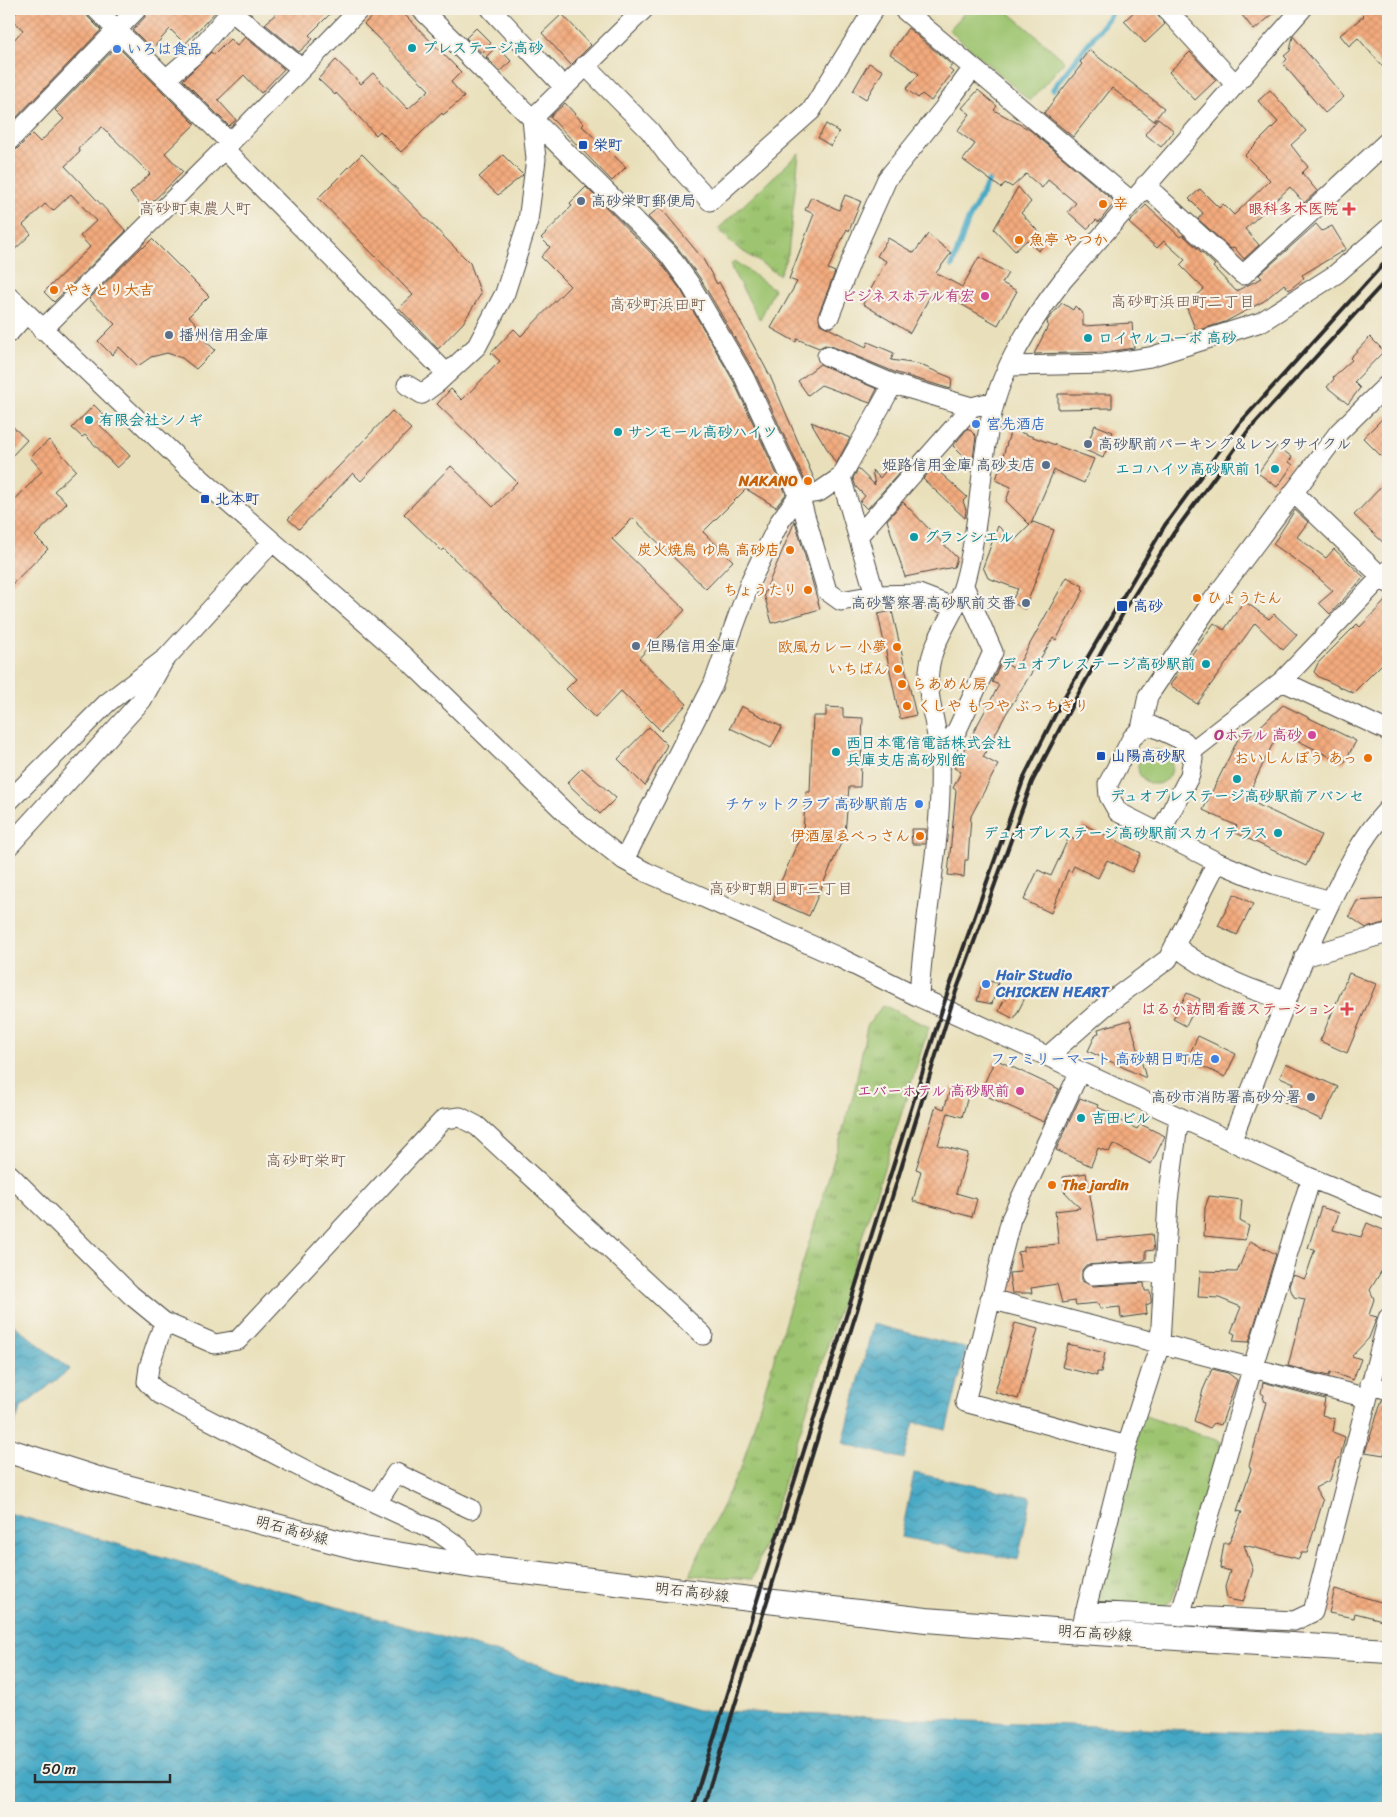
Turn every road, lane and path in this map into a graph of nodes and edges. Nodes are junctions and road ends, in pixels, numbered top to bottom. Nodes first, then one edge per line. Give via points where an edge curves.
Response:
1 (96, 9) edge
2 (137, 9) edge
3 (360, 9) edge
4 (421, 9) edge
5 (491, 9) edge
6 (644, 9) edge
7 (874, 9) edge
8 (903, 9) edge
9 (1166, 9) edge
10 (1302, 9) edge
11 (232, 10) edge
12 (117, 30) junction
13 (585, 65) junction
14 (972, 68) junction
15 (302, 69) junction
16 (166, 79) junction
17 (1235, 84) junction
18 (563, 86) junction
19 (532, 119) junction
20 (1388, 140) edge
21 (9, 141) edge
22 (227, 146) junction
23 (1146, 185) junction
24 (1130, 202) junction
25 (1388, 230) edge
26 (9, 296) edge
27 (26, 314) junction
28 (829, 317) dead end
29 (42, 330) junction
30 (9, 334) edge
31 (827, 356) dead end
32 (1010, 366) junction
33 (447, 374) junction
34 (893, 384) junction
35 (1388, 384) edge
36 (407, 385) dead end
37 (996, 401) junction
38 (972, 407) junction
39 (841, 477) junction
40 (799, 494) junction
41 (1294, 494) junction
42 (859, 535) junction
43 (272, 542) junction
44 (1386, 577) edge
45 (964, 586) junction
46 (875, 595) junction
47 (953, 607) junction
48 (167, 657) junction
49 (1282, 681) junction
50 (1141, 729) junction
51 (1388, 731) edge
52 (1192, 752) junction
53 (940, 759) junction
54 (9, 801) edge
55 (1388, 809) edge
56 (1160, 833) junction
57 (9, 846) edge
58 (624, 860) junction
59 (1217, 862) junction
60 (1331, 901) junction
61 (1388, 933) edge
62 (1175, 946) junction
63 (1304, 957) junction
64 (919, 997) junction
65 (1287, 1000) junction
66 (1048, 1056) junction
67 (1080, 1071) junction
68 (1179, 1117) junction
69 (1232, 1140) junction
70 (9, 1174) edge
71 (1311, 1178) junction
72 (1388, 1210) edge
73 (1163, 1271) junction
74 (1092, 1274) dead end
75 (990, 1299) junction
76 (1388, 1318) edge
77 (164, 1322) junction
78 (703, 1335) dead end
79 (1160, 1344) junction
80 (1253, 1366) junction
81 (1388, 1390) edge
82 (1369, 1391) junction
83 (1127, 1446) junction
84 (9, 1451) edge
85 (377, 1503) junction
86 (471, 1509) dead end
87 (473, 1566) junction
88 (1180, 1616) junction
89 (1083, 1622) junction
90 (1388, 1651) edge

1 - 12 street
2 - 12 street
3 - 15 street
4 - 19 street
5 - 18 street
6 - 13 street
7 - 13 street via 811,111 710,201 650,131
8 - 14 street
9 - 17 street
10 - 17 street
11 - 15 street
11 - 16 street via 195,54
12 - 16 street
12 - 21 street
13 - 18 street
14 - 24 street
14 - 28 street via 888,179
15 - 22 street
16 - 22 street
17 - 23 street
18 - 19 street
19 - 33 street via 536,159 528,221 505,293 477,346
19 - 40 street via 669,255 690,284 744,377
20 - 23 street via 1242,276
22 - 29 street
22 - 33 street
23 - 24 street
24 - 32 street via 1044,304
25 - 32 street via 1336,274 1261,322 1150,357 1104,364
26 - 27 street
27 - 29 street
27 - 30 street
29 - 43 street
31 - 34 street
32 - 37 street
33 - 36 street via 422,394
34 - 38 street
34 - 39 street
35 - 41 street via 1340,432
37 - 38 street
37 - 45 street
38 - 42 street
39 - 40 street via 819,492
39 - 42 street
40 - 46 street via 827,591 841,601
40 - 58 street via 780,521 751,580 713,685
41 - 44 street
41 - 50 street via 1213,600 1148,696
42 - 46 street
43 - 48 street
43 - 58 street via 407,659 570,817
44 - 49 street
45 - 47 street
45 - 53 street via 993,652
46 - 47 street via 919,594
47 - 53 street via 933,651 929,670 928,688
48 - 54 street via 107,703
48 - 57 street via 142,700
49 - 51 street
49 - 52 street
50 - 52 street via 1158,727 1184,740
50 - 56 street via 1132,738 1107,791 1118,812
52 - 56 street via 1190,776
53 - 64 street via 938,826
55 - 60 street via 1366,835
56 - 59 street
58 - 64 street
59 - 60 street via 1270,884
59 - 62 street
60 - 63 street
61 - 63 street
62 - 65 street via 1228,980
62 - 66 street via 1168,959 1112,1001
63 - 65 street
64 - 66 street
65 - 69 street
66 - 67 street
67 - 68 street
67 - 75 street via 1011,1219
68 - 69 street
68 - 73 street
69 - 71 street
70 - 77 street via 131,1295
71 - 72 street
71 - 80 street
73 - 74 street
73 - 79 street
75 - 79 street
75 - 83 street via 965,1402
76 - 82 street
77 - 78 street via 215,1344 238,1340 444,1119 460,1117 477,1126
77 - 85 street via 147,1382 161,1395 318,1477
79 - 80 street
79 - 83 street
80 - 82 street
80 - 88 street
81 - 82 street
82 - 88 street via 1313,1612 1294,1621
83 - 89 street
84 - 87 main road, 明石高砂線 via 104,1481 364,1549
85 - 86 street via 396,1473
85 - 87 street via 438,1532 459,1547
87 - 89 main road, 明石高砂線 via 926,1620
88 - 89 street
89 - 90 main road, 明石高砂線

